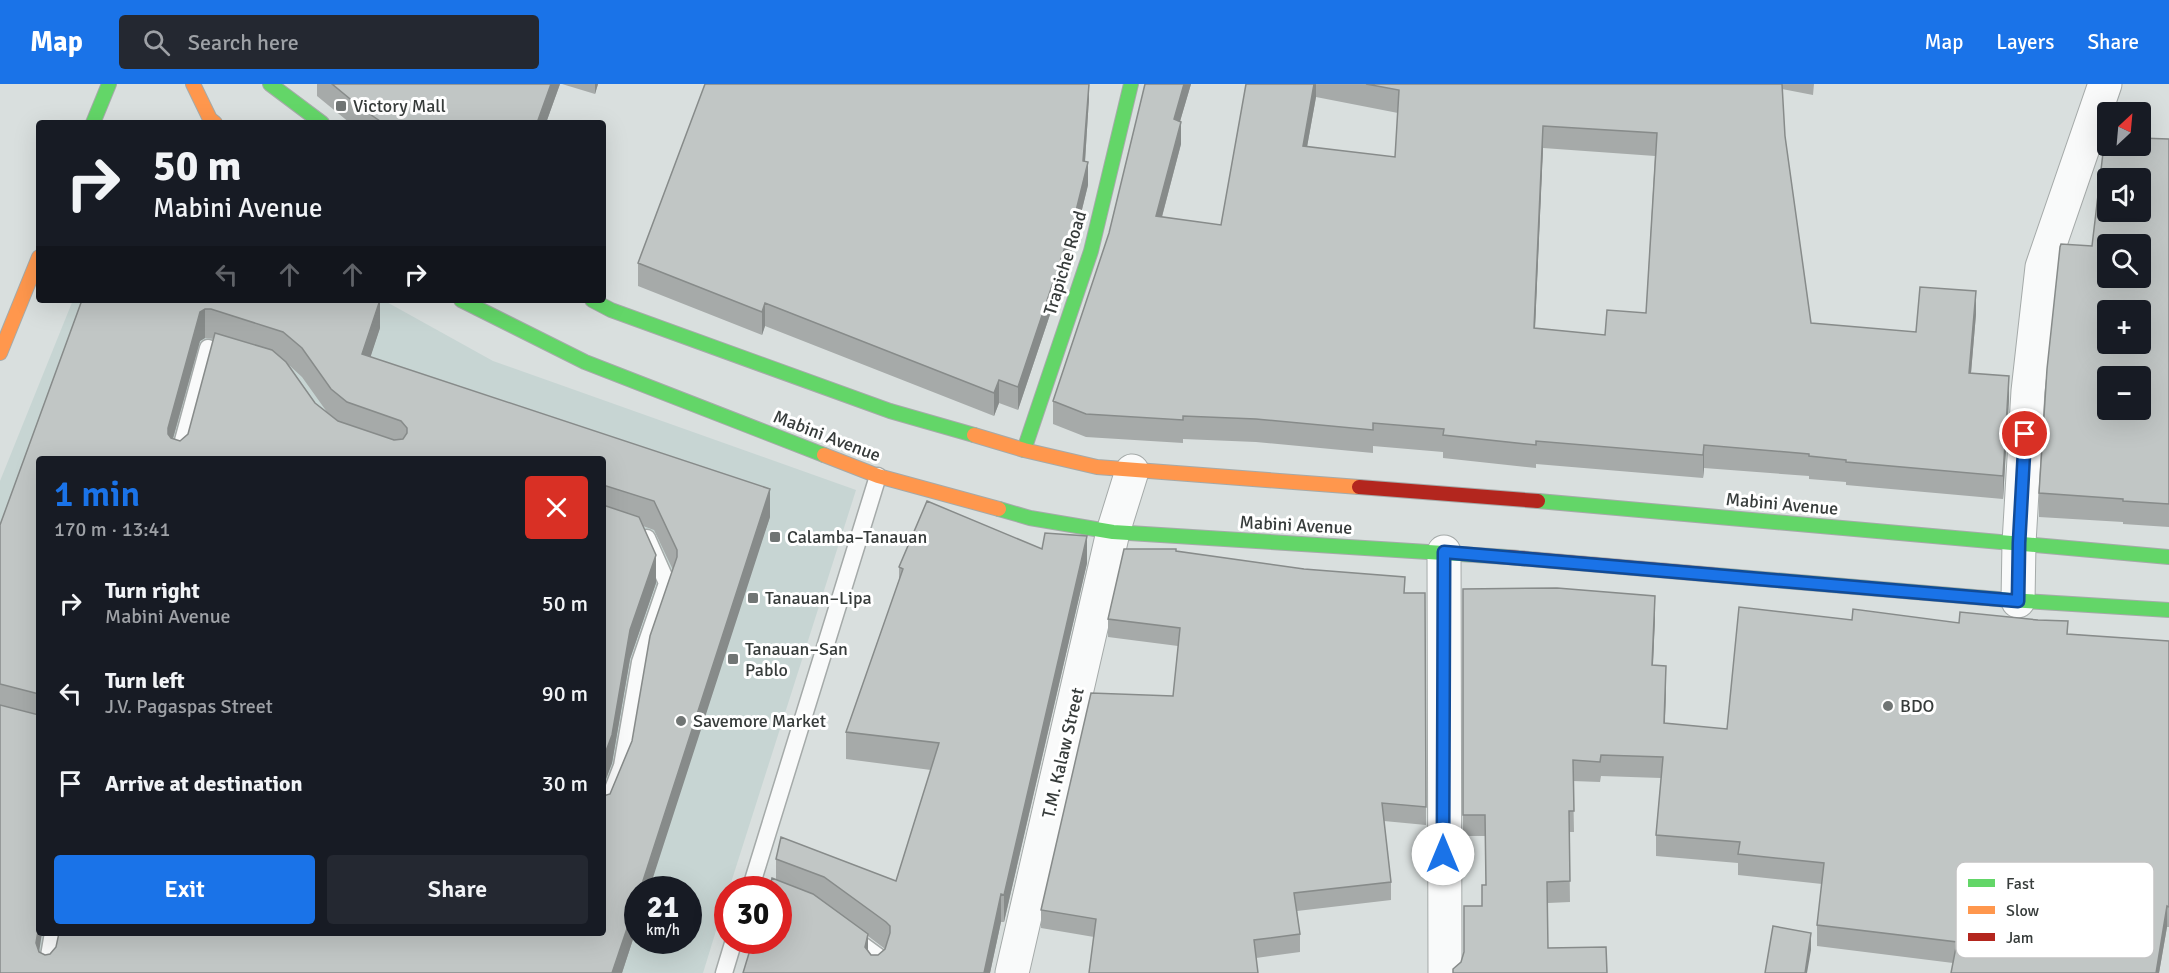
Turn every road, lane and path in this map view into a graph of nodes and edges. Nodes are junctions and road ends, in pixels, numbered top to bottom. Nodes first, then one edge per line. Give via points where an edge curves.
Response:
1 (109, 84) edge
2 (193, 84) edge
3 (270, 84) edge
4 (1131, 84) edge
5 (2105, 84) edge
6 (94, 120) edge
7 (211, 120) edge
8 (318, 120) edge
9 (36, 264) edge
10 (467, 303) edge
11 (598, 303) edge
12 (0, 353) edge
13 (248, 360) edge
14 (1024, 450) junction
15 (179, 456) edge
16 (1132, 471) junction
17 (878, 476) junction
18 (1113, 532) junction
19 (636, 533) edge
20 (2019, 543) junction
21 (1444, 552) junction
22 (2169, 557) edge
23 (2018, 601) junction
24 (2169, 610) edge
25 (606, 807) edge
26 (758, 876) edge
27 (836, 926) edge
28 (52, 936) edge
29 (730, 954) edge
30 (46, 973) edge
31 (724, 973) edge
32 (875, 973) edge
33 (1012, 973) edge
34 (1445, 973) edge

1 - 6 main road
2 - 7 main road
3 - 8 main road
4 - 14 main road, Trapiche Road via 1090,251
5 - 20 street via 2042,267 2028,391
9 - 12 main road
10 - 17 main road, Mabini Avenue via 585,362
11 - 14 main road, Mabini Avenue via 890,411
13 - 15 lane via 208,348
14 - 16 main road, Mabini Avenue
16 - 18 street, T.M. Kalaw Street
16 - 20 main road, Mabini Avenue via 1446,493
17 - 18 main road, Mabini Avenue via 1030,518
17 - 26 lane
18 - 21 main road, Mabini Avenue
18 - 33 street, T.M. Kalaw Street
19 - 25 lane via 647,537 667,583 640,662 622,766
20 - 22 main road, Mabini Avenue
20 - 23 street
21 - 23 main road, Mabini Avenue
21 - 34 street
23 - 24 main road, Mabini Avenue
27 - 32 lane via 880,958
28 - 30 lane
29 - 31 lane

